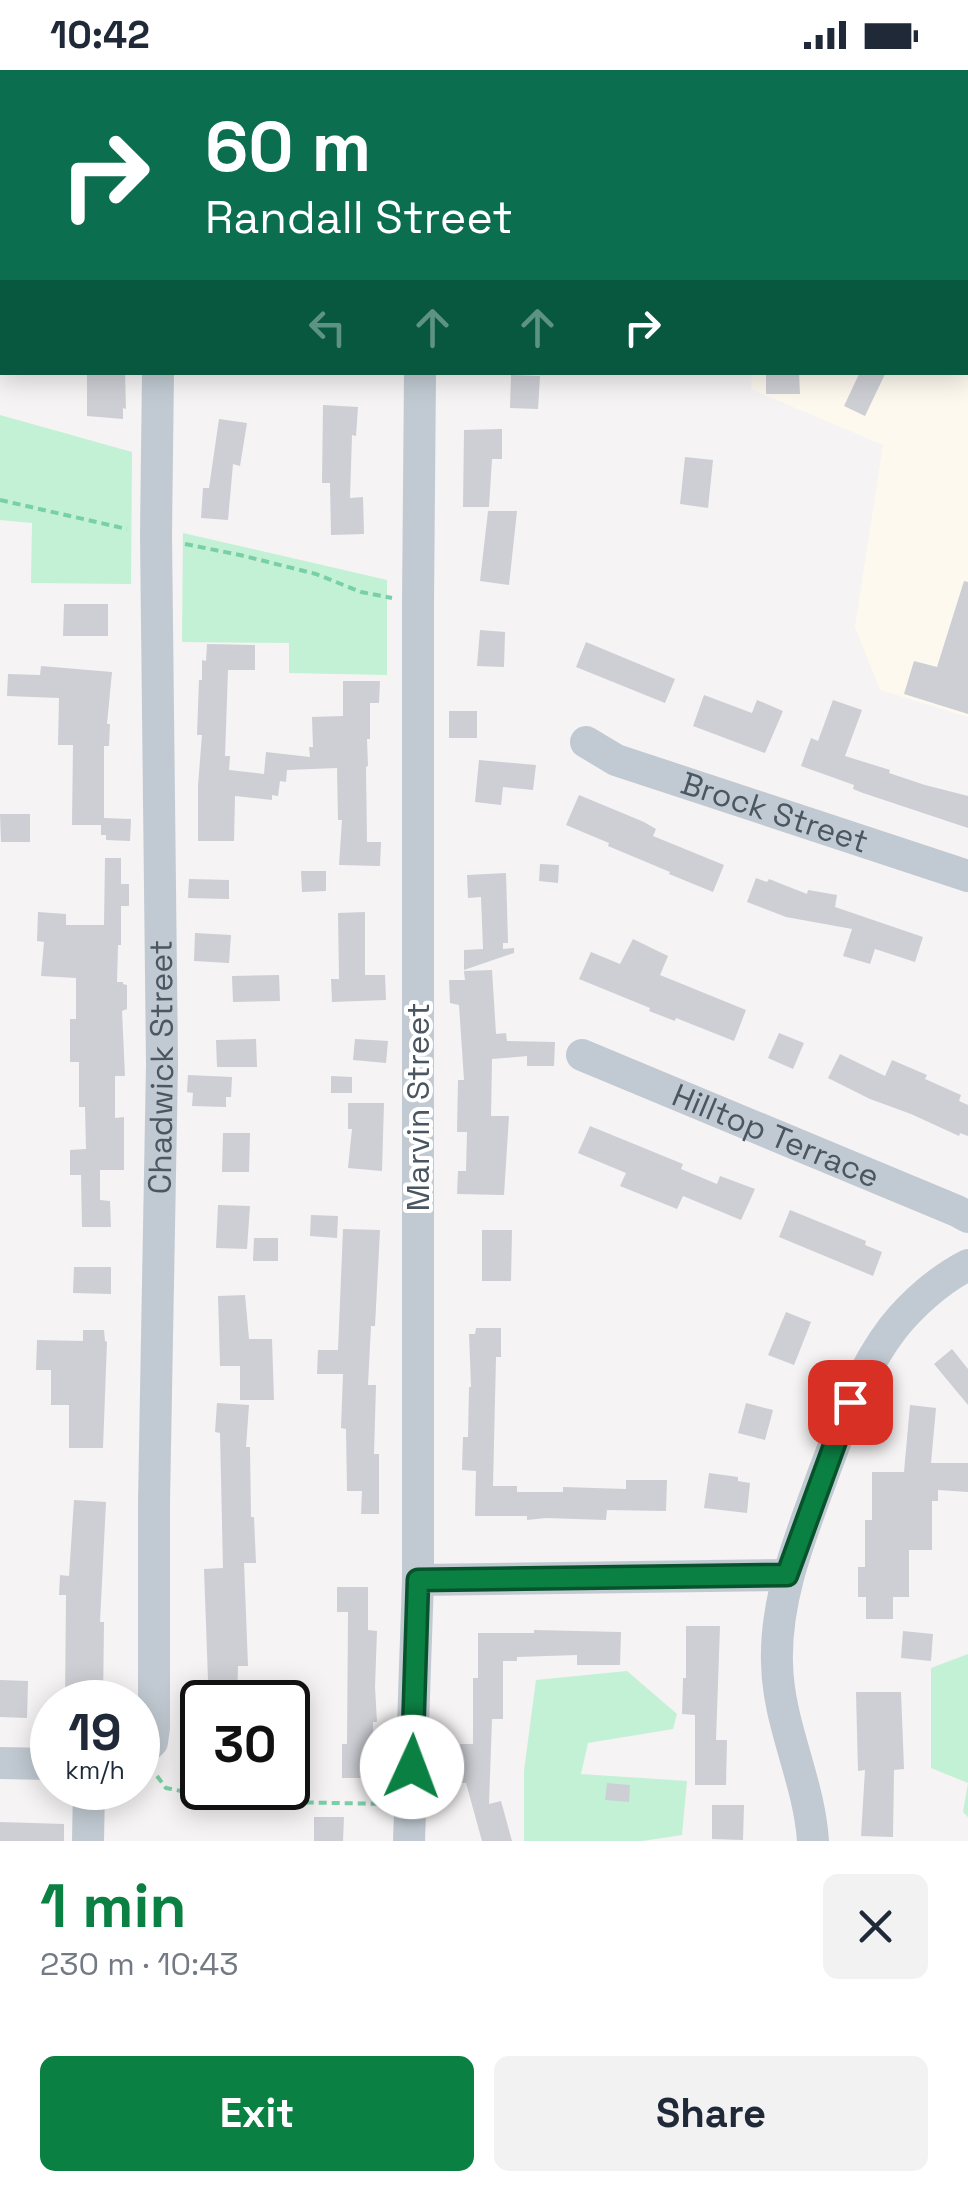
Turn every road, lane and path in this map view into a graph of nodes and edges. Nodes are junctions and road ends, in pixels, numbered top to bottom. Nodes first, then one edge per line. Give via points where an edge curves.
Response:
1 (158, 375) edge
2 (420, 375) edge
3 (0, 500) edge
4 (156, 535) junction
5 (418, 603) junction
6 (586, 742) dead end
7 (968, 876) edge
8 (582, 1054) dead end
9 (968, 1218) edge
10 (968, 1264) edge
11 (787, 1575) junction
12 (418, 1580) junction
13 (154, 1680) edge
14 (0, 1764) edge
15 (30, 1764) edge
16 (160, 1781) edge
17 (410, 1804) junction
18 (89, 1810) edge
19 (88, 1841) edge
20 (410, 1841) edge
21 (813, 1841) edge

1 - 4 street, Chadwick Street
2 - 5 street, Marvin Street
3 - 4 path
4 - 5 path
4 - 13 street, Chadwick Street via 162,1064
5 - 12 street, Marvin Street
6 - 7 street, Brock Street via 616,760
8 - 9 street, Hilltop Terrace
10 - 11 street via 924,1296 870,1362
11 - 12 street
11 - 21 street via 778,1693
12 - 17 street, Marvin Street
14 - 15 street
16 - 17 path via 166,1788 232,1802
17 - 20 street, Marvin Street
18 - 19 street

